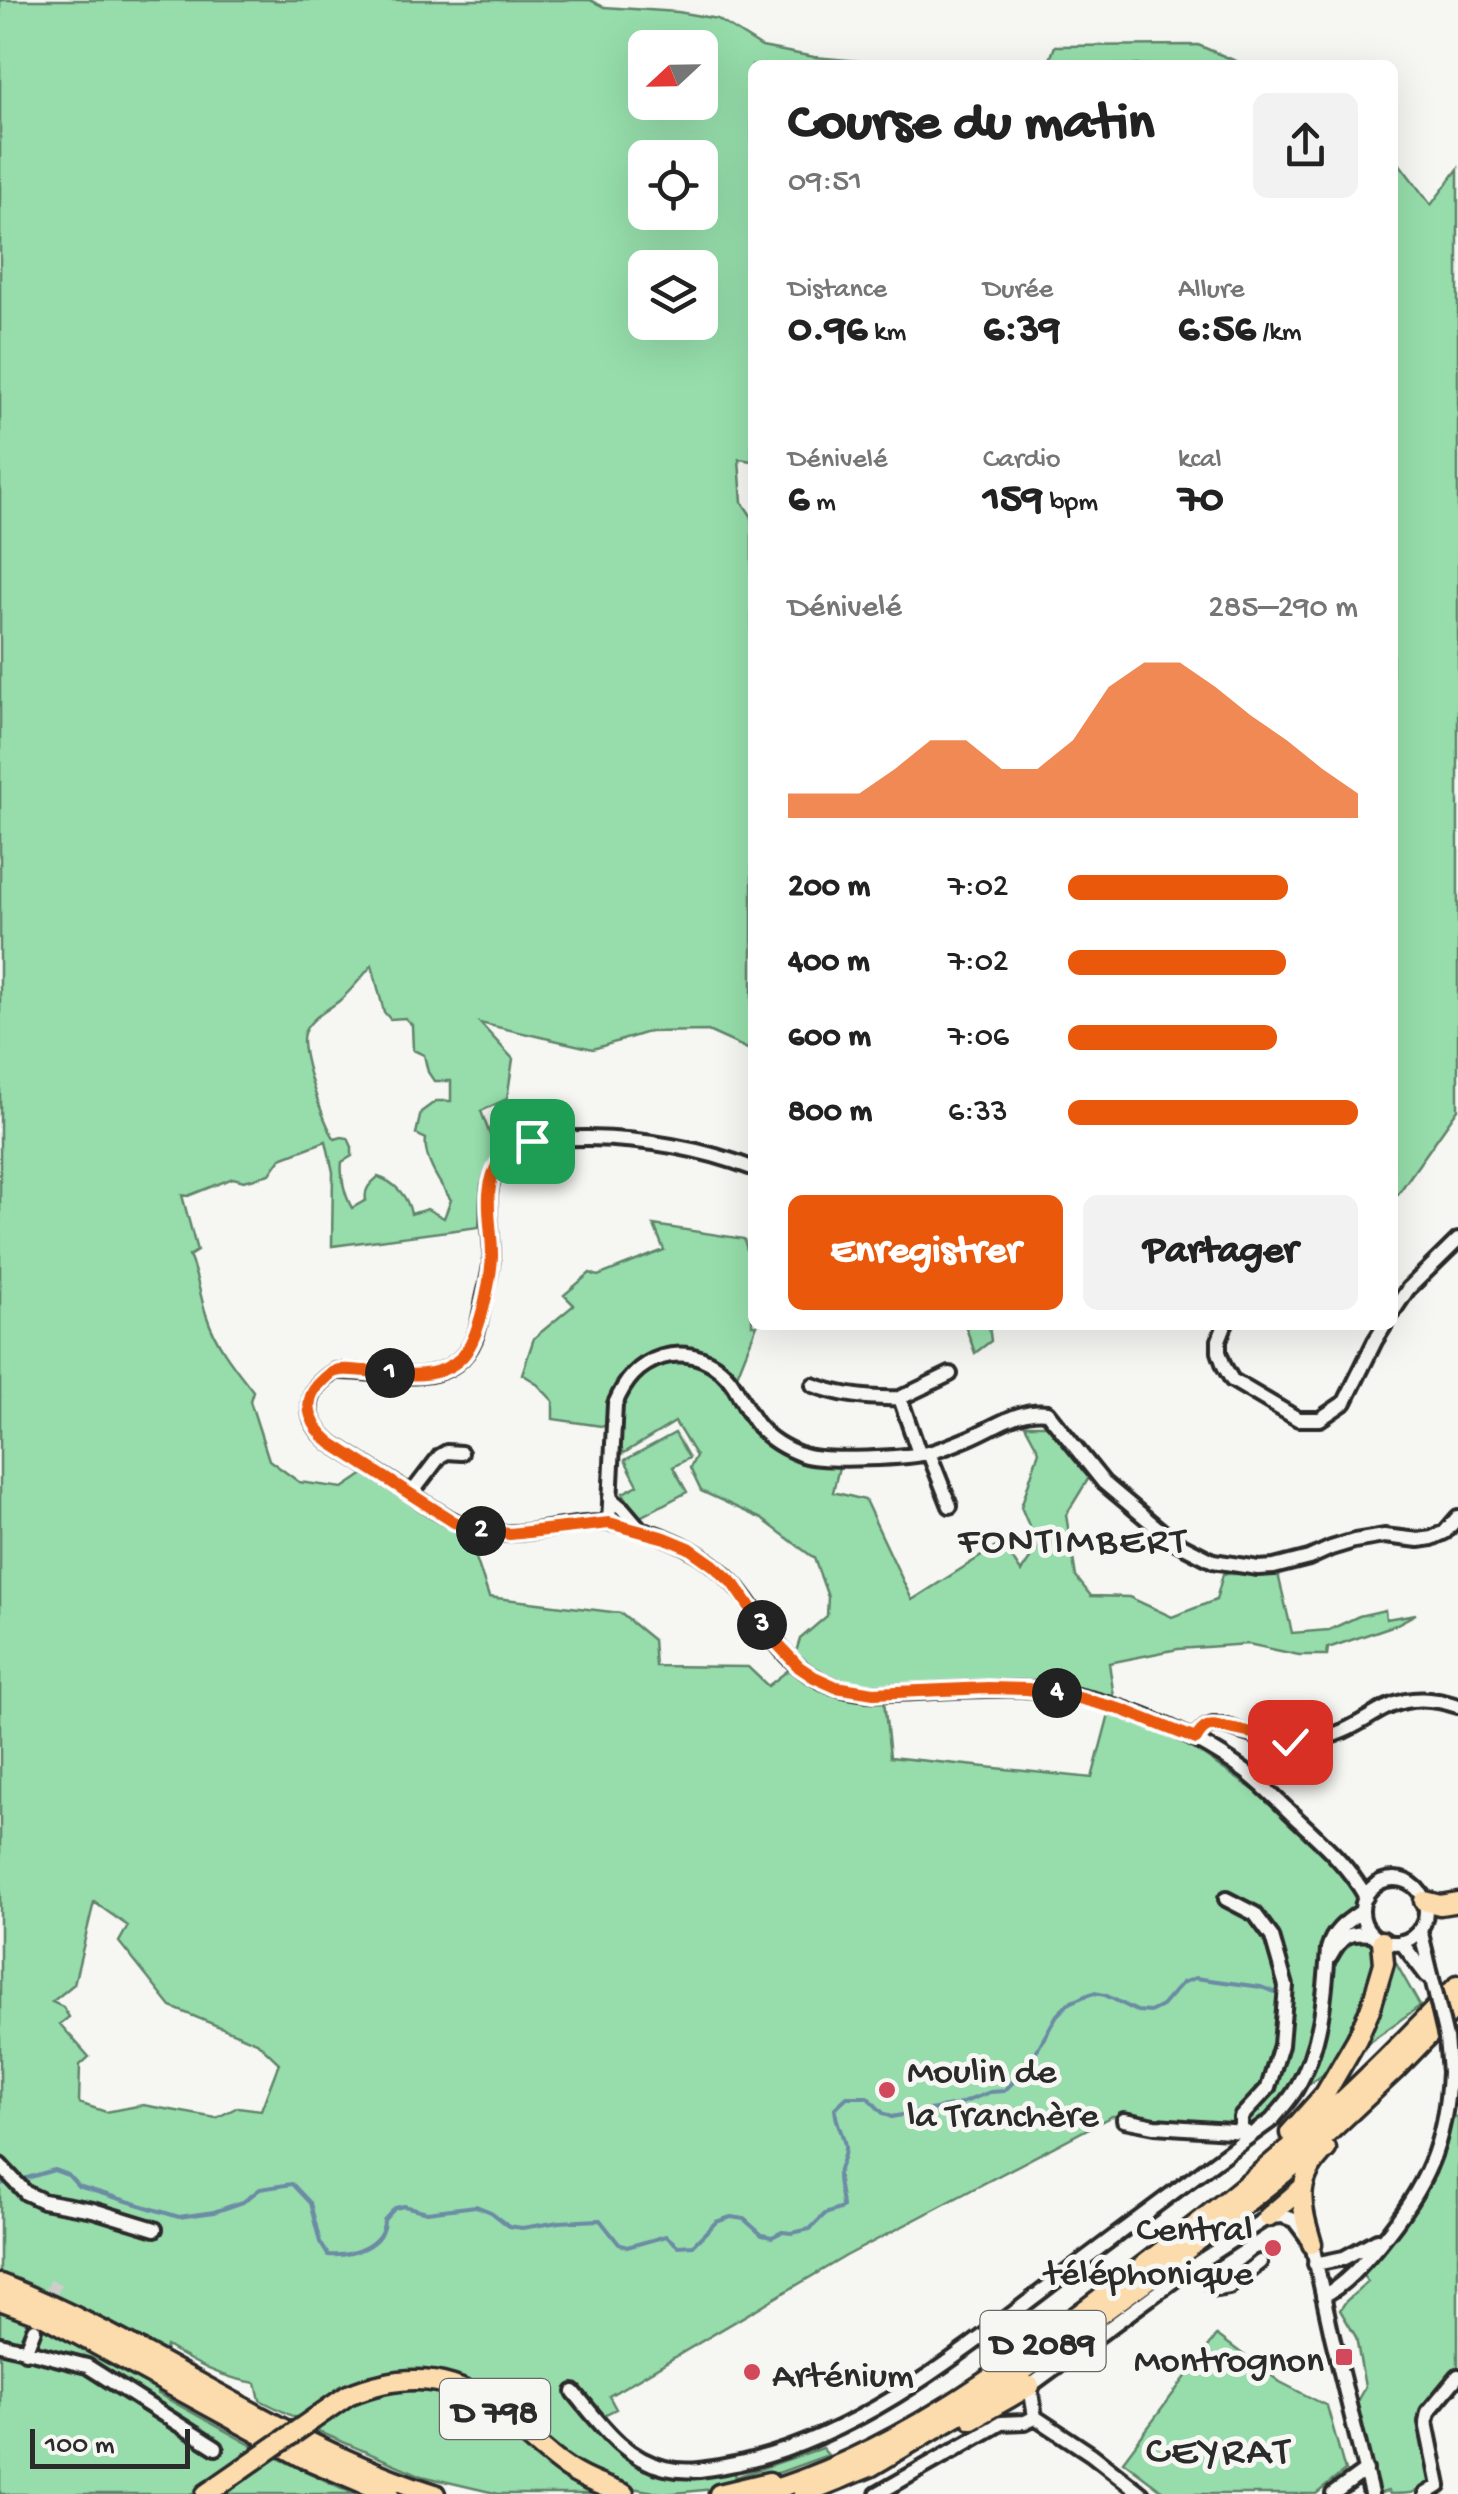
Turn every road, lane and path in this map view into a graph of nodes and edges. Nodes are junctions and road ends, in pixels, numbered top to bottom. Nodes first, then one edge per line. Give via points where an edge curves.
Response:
1 (748, 1167) edge
2 (1458, 1240) edge
3 (1398, 1304) edge
4 (1223, 1330) edge
5 (1382, 1330) edge
6 (950, 1374) dead end
7 (813, 1384) dead end
8 (900, 1398) junction
9 (924, 1453) junction
10 (461, 1454) dead end
11 (411, 1494) junction
12 (610, 1498) junction
13 (950, 1506) dead end
14 (1458, 1517) edge
15 (609, 1523) junction
16 (640, 1530) junction
17 (1458, 1706) edge
18 (1196, 1739) junction
19 (1331, 1850) junction
20 (1380, 1883) junction
21 (1226, 1899) dead end
22 (1424, 1901) junction
23 (1458, 1902) edge
24 (1364, 1904) junction
25 (1420, 1929) junction
26 (1385, 1939) junction
27 (1327, 1964) junction
28 (1458, 1985) edge
29 (1434, 1987) junction
30 (1458, 2005) edge
31 (1395, 2070) junction
32 (1453, 2104) edge
33 (1124, 2120) dead end
34 (1247, 2132) junction
35 (3, 2168) edge
36 (1248, 2183) junction
37 (1302, 2188) junction
38 (1268, 2217) junction
39 (1398, 2222) junction
40 (155, 2229) dead end
41 (1312, 2244) junction
42 (1198, 2262) junction
43 (1260, 2262) dead end
44 (1315, 2264) junction
45 (0, 2284) edge
46 (1323, 2296) junction
47 (0, 2300) edge
48 (34, 2329) dead end
49 (0, 2344) edge
50 (24, 2352) junction
51 (1458, 2376) edge
52 (1030, 2386) junction
53 (574, 2392) dead end
54 (1035, 2417) junction
55 (216, 2448) dead end
56 (870, 2466) junction
57 (1366, 2470) junction
58 (821, 2474) junction
59 (206, 2494) edge
60 (389, 2494) edge
61 (435, 2494) edge
62 (624, 2494) edge
63 (718, 2494) edge
64 (759, 2494) edge
65 (803, 2494) edge
66 (877, 2494) edge
67 (1142, 2494) edge
68 (1333, 2494) edge
69 (1372, 2494) edge
70 (1426, 2494) edge

1 - 11 street via 630,1139 532,1141 498,1162 488,1194 492,1259 477,1336 467,1352 429,1374 336,1371 313,1391 309,1405 318,1432
2 - 3 street
4 - 5 street via 1219,1352 1232,1380 1298,1419 1320,1419 1346,1402
6 - 8 street
7 - 8 street via 865,1398
8 - 9 street
9 - 12 street via 824,1460 802,1455 756,1424 722,1370 696,1356 666,1356 648,1362 622,1388
9 - 13 street
9 - 14 street via 1022,1413 1047,1412 1104,1483 1172,1540 1240,1566 1274,1567 1384,1536 1432,1538
10 - 11 street via 440,1456
11 - 15 street via 481,1531
12 - 15 street
12 - 16 street
15 - 16 street
16 - 18 street via 713,1565 784,1652 836,1687 1064,1694
17 - 18 street via 1405,1700 1314,1740 1268,1739 1217,1725
18 - 19 street via 1247,1773
19 - 20 street
19 - 24 street via 1353,1875
20 - 22 street via 1405,1882
20 - 24 street
21 - 34 street via 1255,1914 1272,1937 1286,1986 1281,2045 1268,2088 1241,2117
22 - 23 highway
22 - 25 street
24 - 26 street via 1367,1928
24 - 27 street via 1331,1938
25 - 26 street via 1408,1940
25 - 29 street
26 - 27 street via 1354,1932 1337,1944
26 - 29 street via 1419,1963
26 - 36 highway via 1371,2006 1342,2066
27 - 34 street via 1308,2065 1272,2120
28 - 36 highway, D 2089 via 1341,2103
29 - 32 street, bridge
30 - 31 highway, D 2089
31 - 37 highway via 1375,2101 1317,2158
31 - 56 highway, D 2089 via 1292,2166 1165,2266 1006,2384
32 - 39 street via 1427,2177
33 - 34 street
34 - 53 street via 950,2360 809,2443 713,2469 666,2468 638,2459 611,2437
35 - 40 street via 43,2201
36 - 58 highway, D 2089 via 996,2374
37 - 38 highway
37 - 41 highway
38 - 41 street via 1294,2220
38 - 42 street
39 - 44 street via 1374,2243
39 - 46 street via 1364,2263
41 - 44 street
42 - 43 street via 1218,2289
42 - 52 street
44 - 46 street
45 - 61 highway via 51,2304 311,2444
46 - 57 street
47 - 60 highway via 46,2317 304,2458
48 - 50 street
49 - 50 street
50 - 55 street via 87,2366
51 - 70 street via 1428,2412 1439,2486
52 - 54 street
52 - 56 highway via 884,2470
54 - 66 street via 1002,2423
54 - 67 street
56 - 65 highway, D 2089
57 - 68 street
57 - 69 street
58 - 63 highway via 808,2469
58 - 64 highway, D 2089
59 - 62 highway, D 798, bridge via 348,2395 420,2379 465,2390 563,2466

